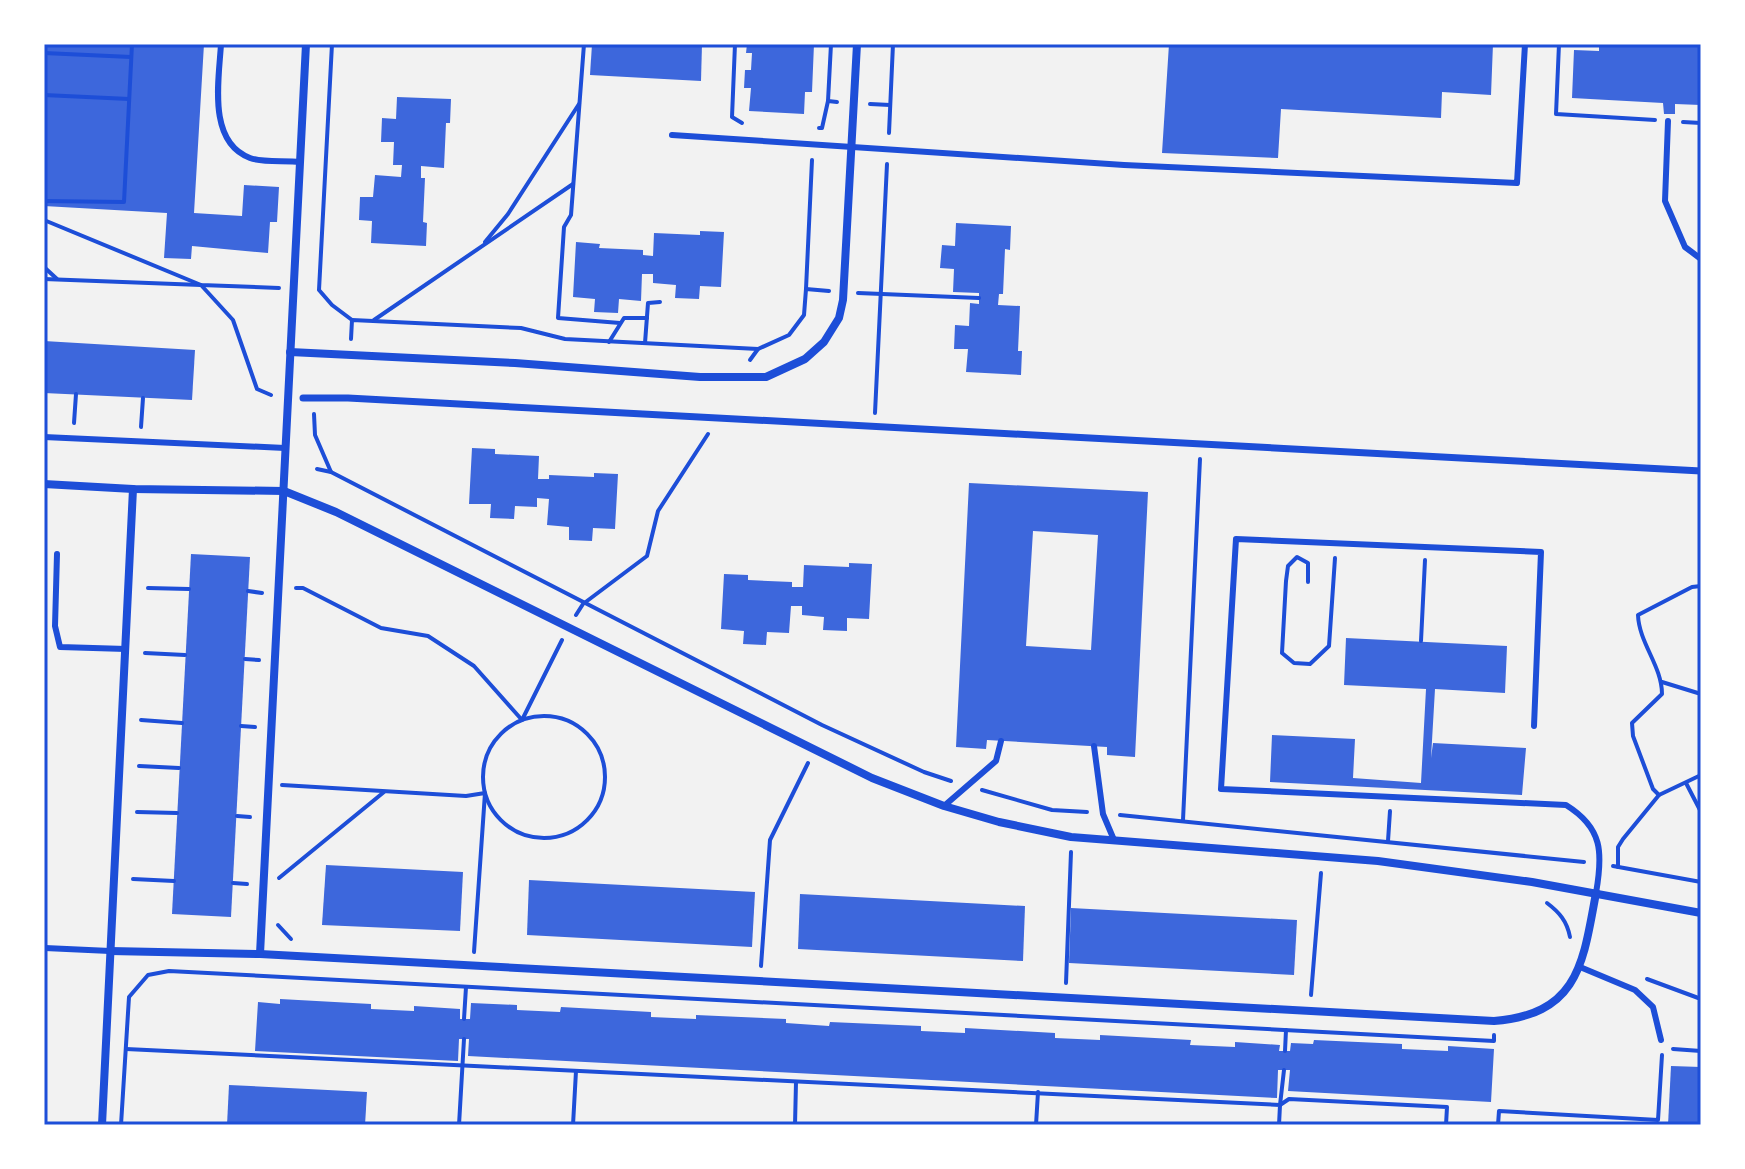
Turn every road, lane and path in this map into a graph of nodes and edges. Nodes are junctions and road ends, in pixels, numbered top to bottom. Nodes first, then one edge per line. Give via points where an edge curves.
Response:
1 (132, 44) edge
2 (221, 44) edge
3 (306, 44) edge
4 (332, 44) edge
5 (584, 44) edge
6 (735, 44) edge
7 (831, 44) edge
8 (857, 44) edge
9 (893, 44) edge
10 (1525, 44) edge
11 (1559, 44) edge
12 (44, 53) edge
13 (131, 57) junction
14 (44, 95) edge
15 (129, 99) junction
16 (828, 101) junction
17 (840, 102) dead end
18 (580, 103) junction
19 (864, 104) dead end
20 (890, 105) junction
21 (1668, 121) junction
22 (1701, 123) edge
23 (755, 124) dead end
24 (808, 127) dead end
25 (672, 135) dead end
26 (888, 140) dead end
27 (851, 147) junction
28 (812, 159) dead end
29 (300, 162) junction
30 (887, 164) dead end
31 (573, 184) junction
32 (44, 201) edge
33 (44, 220) edge
34 (481, 247) junction
35 (1701, 259) edge
36 (44, 267) edge
37 (44, 279) edge
38 (59, 280) junction
39 (201, 285) junction
40 (281, 288) dead end
41 (806, 289) junction
42 (831, 291) dead end
43 (854, 293) dead end
44 (881, 294) junction
45 (979, 298) dead end
46 (660, 302) dead end
47 (647, 318) junction
48 (352, 320) junction
49 (373, 321) junction
50 (620, 323) junction
51 (609, 342) junction
52 (645, 343) junction
53 (351, 345) dead end
54 (758, 349) junction
55 (290, 352) junction
56 (738, 377) junction
57 (76, 394) dead end
58 (271, 395) dead end
59 (143, 398) dead end
60 (303, 398) dead end
61 (315, 398) junction
62 (719, 417) junction
63 (73, 425) dead end
64 (875, 428) junction
65 (141, 429) dead end
66 (44, 437) edge
67 (1201, 446) junction
68 (285, 448) junction
69 (317, 469) dead end
70 (1701, 471) edge
71 (331, 472) junction
72 (44, 484) edge
73 (133, 489) junction
74 (284, 491) junction
75 (1335, 543) junction
76 (1426, 545) junction
77 (57, 554) dead end
78 (1308, 582) dead end
79 (1701, 586) edge
80 (279, 587) junction
81 (148, 588) dead end
82 (189, 589) dead end
83 (248, 591) dead end
84 (262, 593) dead end
85 (583, 604) junction
86 (569, 626) junction
87 (1421, 641) dead end
88 (126, 649) junction
89 (145, 653) dead end
90 (185, 655) dead end
91 (245, 659) dead end
92 (259, 660) dead end
93 (1662, 682) junction
94 (1701, 694) edge
95 (141, 720) dead end
96 (522, 720) junction
97 (182, 723) dead end
98 (822, 725) junction
99 (241, 726) dead end
100 (1534, 726) dead end
101 (255, 727) dead end
102 (1001, 741) dead end
103 (1094, 746) dead end
104 (810, 747) junction
105 (139, 766) dead end
106 (179, 768) dead end
107 (1701, 775) edge
108 (1685, 782) junction
109 (268, 785) junction
110 (968, 786) junction
111 (386, 791) junction
112 (485, 793) junction
113 (1659, 795) junction
114 (944, 806) junction
115 (137, 812) dead end
116 (1701, 812) edge
117 (177, 813) dead end
118 (1103, 814) junction
119 (237, 816) dead end
120 (250, 817) dead end
121 (1183, 820) junction
122 (1322, 834) junction
123 (1071, 837) junction
124 (1114, 840) junction
125 (1322, 857) junction
126 (1601, 865) junction
127 (1618, 867) junction
128 (133, 879) dead end
129 (1699, 880) edge
130 (174, 881) dead end
131 (1532, 882) junction
132 (233, 883) dead end
133 (247, 884) dead end
134 (263, 891) junction
135 (1596, 893) junction
136 (262, 905) junction
137 (1701, 913) edge
138 (1570, 941) dead end
139 (298, 944) dead end
140 (45, 948) edge
141 (110, 951) junction
142 (260, 954) junction
143 (473, 966) junction
144 (1580, 967) junction
145 (760, 982) junction
146 (1066, 985) dead end
147 (466, 986) junction
148 (1296, 994) dead end
149 (464, 1019) dead end
150 (1494, 1021) junction
151 (1286, 1030) junction
152 (464, 1039) dead end
153 (1661, 1040) dead end
154 (126, 1049) junction
155 (1285, 1051) dead end
156 (1701, 1051) edge
157 (462, 1066) junction
158 (1284, 1070) dead end
159 (576, 1071) junction
160 (796, 1082) junction
161 (1038, 1092) junction
162 (1280, 1105) junction
163 (1658, 1122) edge
164 (102, 1125) edge
165 (121, 1125) edge
166 (459, 1125) edge
167 (573, 1125) edge
168 (795, 1125) edge
169 (1036, 1125) edge
170 (1279, 1125) edge
171 (1287, 1125) edge
172 (1446, 1125) edge
173 (1498, 1125) edge

1 - 13 path
2 - 29 lane via 217,116 228,142 250,158
3 - 29 street
4 - 48 path via 319,290
5 - 18 path
6 - 23 path via 732,117
7 - 16 path
8 - 27 street
9 - 20 path
10 - 27 lane via 1517,183
11 - 21 path via 1556,114
12 - 13 path
13 - 15 path
14 - 15 path
15 - 32 path via 124,202
16 - 17 path
16 - 24 path via 822,128
18 - 31 path
18 - 34 path
19 - 20 path
20 - 26 path
21 - 22 path
21 - 35 lane via 1665,201 1685,247
25 - 27 lane
27 - 56 street via 839,318 805,359 766,377
28 - 41 path
29 - 55 street
30 - 44 path
31 - 34 path
31 - 50 path via 571,215 564,227 558,318
33 - 39 path
34 - 49 path
36 - 38 path
37 - 38 path
38 - 39 path
39 - 40 path
39 - 58 path via 233,320 257,389
41 - 42 path
41 - 54 path via 804,315 789,335
43 - 44 path
44 - 45 path
44 - 64 path
46 - 47 path via 648,303
47 - 50 path via 624,318
47 - 52 path
48 - 49 path
48 - 53 path
49 - 51 path via 521,328
50 - 51 path
51 - 52 path
52 - 54 path
54 - 56 path
55 - 56 street
55 - 68 street
57 - 63 path
59 - 65 path
60 - 61 street
61 - 62 street
61 - 71 path via 315,435
62 - 64 street
62 - 85 path via 658,511 647,556
64 - 67 street
66 - 68 lane
67 - 70 street
67 - 121 path
68 - 74 street
69 - 71 path
71 - 85 path
72 - 73 street
73 - 74 street
73 - 88 street
74 - 80 street
74 - 86 street
75 - 76 lane
75 - 78 path via 1329,646 1310,664 1294,663 1282,653 1288,566 1297,557 1308,563
75 - 126 lane via 1236,539 1221,789 1566,805 1583,815 1599,843
76 - 87 path
76 - 100 lane via 1541,552
77 - 88 lane via 55,626 60,647
79 - 93 path via 1638,615
80 - 96 path via 303,588 381,628 428,636 474,666
80 - 109 street
81 - 82 path
83 - 84 path
85 - 86 path
85 - 98 path
86 - 96 path
86 - 104 street
88 - 141 street
89 - 90 path
91 - 92 path
93 - 94 path
93 - 113 path via 1662,694 1632,723
95 - 97 path
96 - 112 path via 489,752
96 - 112 path via 557,718 593,740 605,782 596,809 587,821 562,835 532,836 497,816
98 - 104 path
98 - 110 path via 924,772
99 - 101 path
102 - 110 lane via 996,761
103 - 118 lane
104 - 114 street
104 - 145 path via 770,840
105 - 106 path
107 - 108 path
108 - 113 path
108 - 116 path
109 - 111 path
109 - 134 street
110 - 114 lane
110 - 118 path via 1052,810
111 - 112 path
111 - 134 path
112 - 143 path
113 - 127 path via 1618,847
114 - 123 street
115 - 117 path
118 - 121 path
118 - 124 lane
119 - 120 path
121 - 122 path
122 - 125 path
122 - 126 path
123 - 124 street
123 - 146 path
124 - 125 street
125 - 131 street
125 - 148 path via 1311,995
126 - 127 path
126 - 135 lane
127 - 129 path
128 - 130 path
131 - 135 street
131 - 138 path via 1529,897 1558,911
132 - 133 path
134 - 136 street
135 - 137 street
135 - 144 street
136 - 139 path via 277,906 279,927
136 - 142 street
140 - 141 lane
141 - 142 street
141 - 164 street
142 - 143 street
143 - 145 street
143 - 147 path
144 - 150 street via 1551,1003 1533,1014
144 - 153 lane via 1635,990 1653,1007
145 - 150 street
147 - 149 path
147 - 151 path
147 - 154 path via 162,972 148,975 129,997
150 - 151 path via 1494,1041
151 - 155 path
152 - 157 path
154 - 157 path
154 - 165 path
156 - 163 path via 1662,1049
157 - 159 path
157 - 166 path
158 - 162 path
159 - 160 path
159 - 167 path
160 - 161 path
160 - 168 path
161 - 162 path
161 - 169 path
162 - 170 path
162 - 172 path via 1289,1099 1447,1107
163 - 173 path via 1499,1111
170 - 171 path

